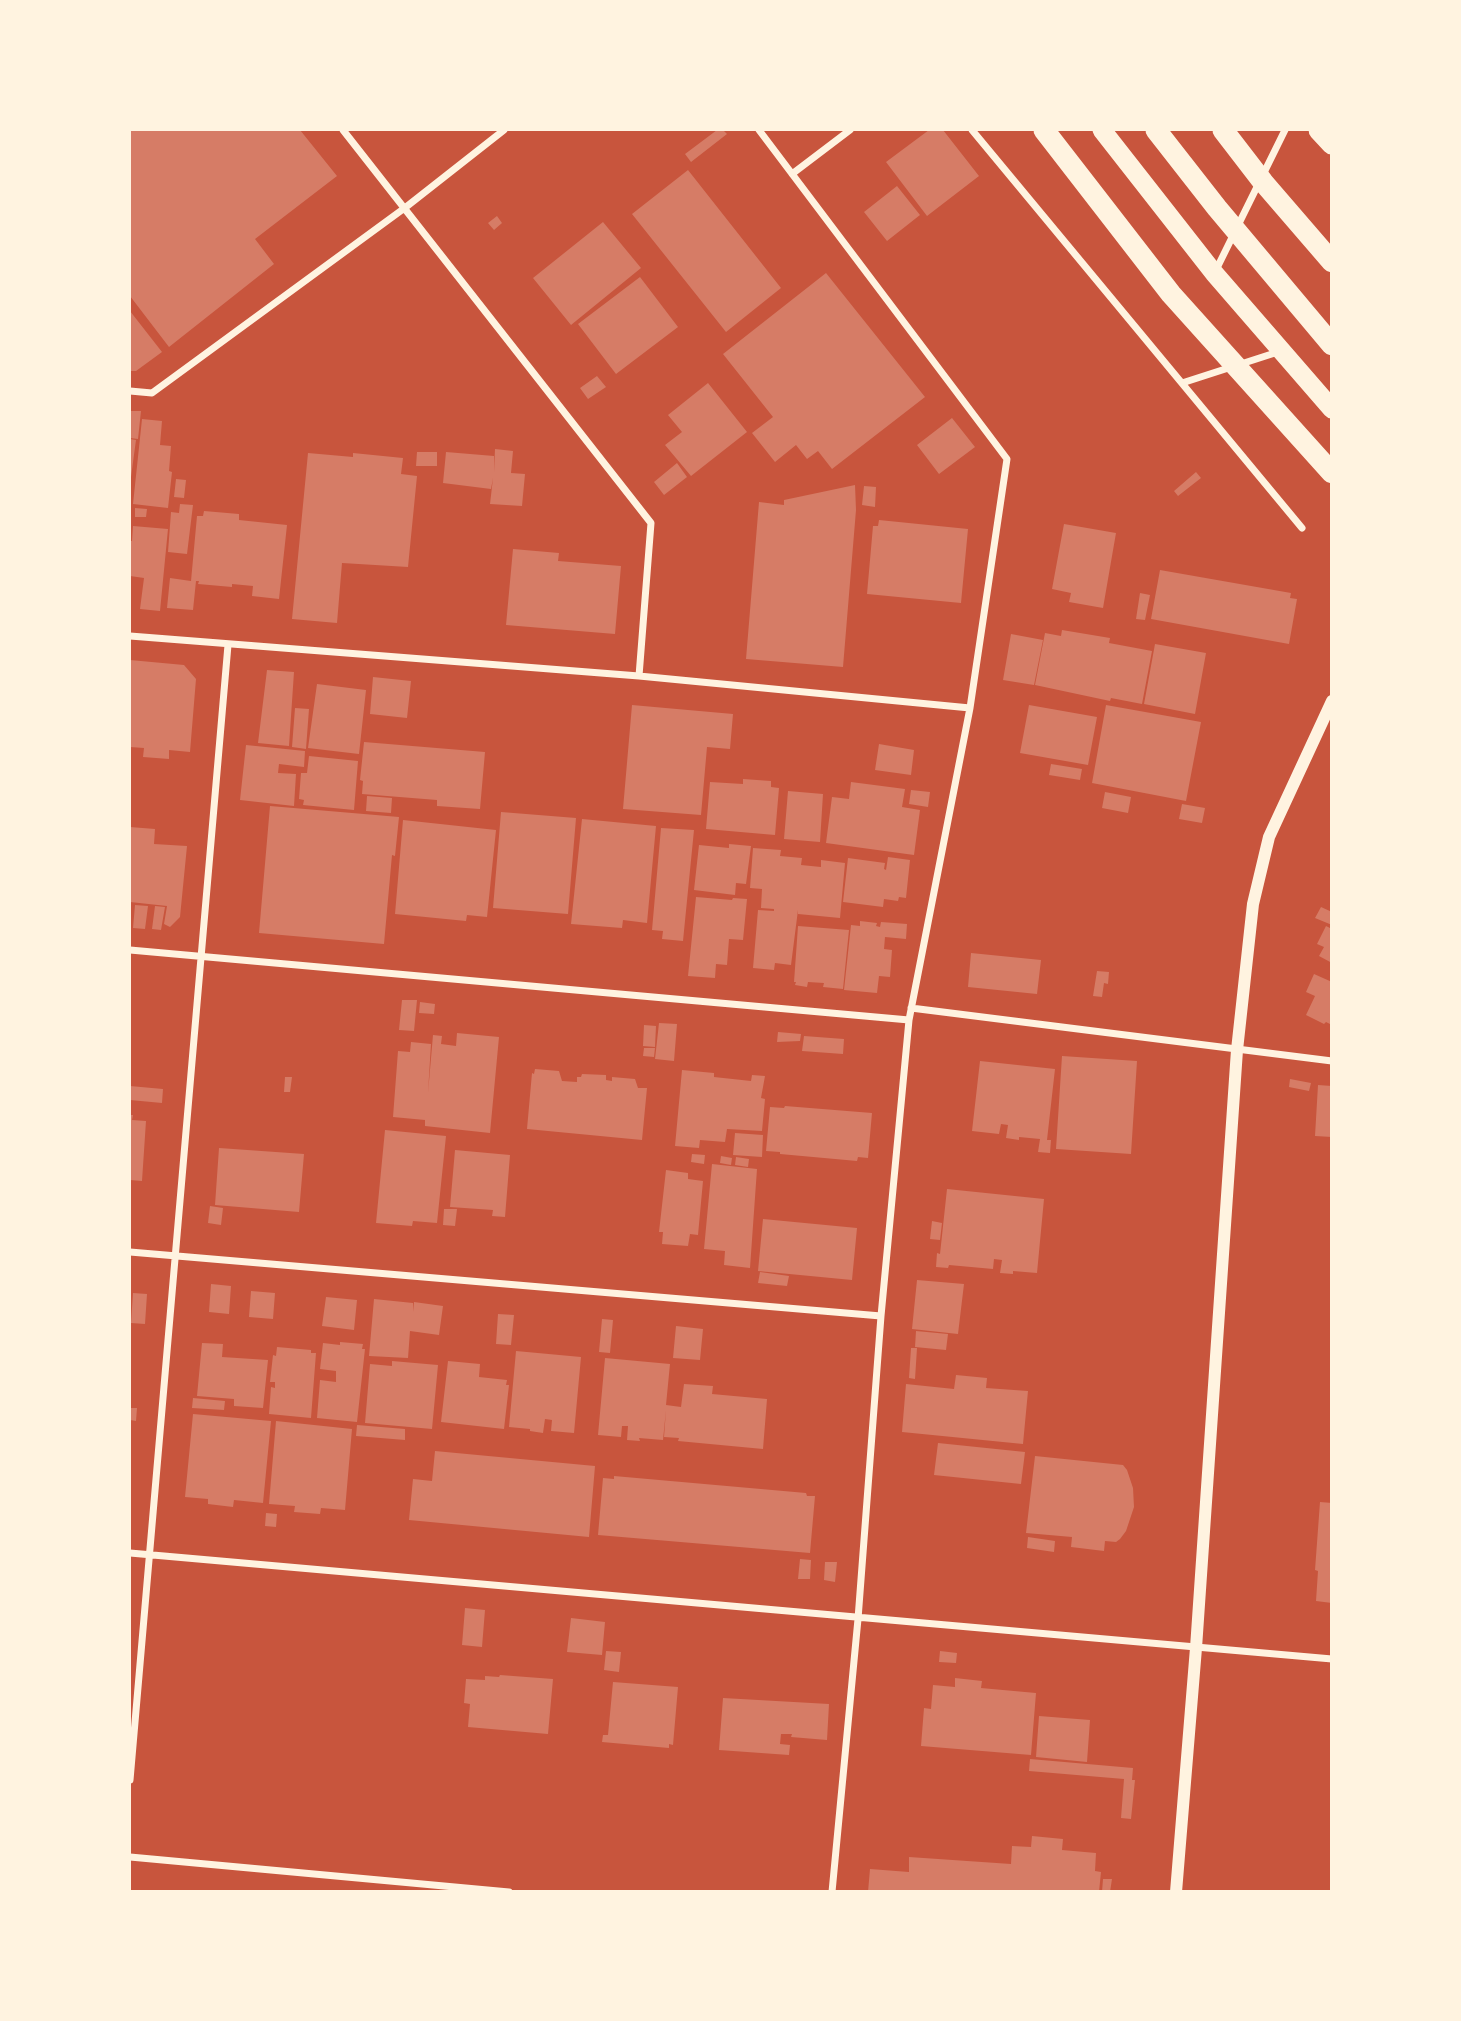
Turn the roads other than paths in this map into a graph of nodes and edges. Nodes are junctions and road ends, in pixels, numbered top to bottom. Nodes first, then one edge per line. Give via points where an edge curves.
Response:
1 (343, 130) edge
2 (504, 130) edge
3 (759, 130) edge
4 (850, 130) edge
5 (972, 130) edge
6 (1044, 130) edge
7 (1102, 130) edge
8 (1156, 130) edge
9 (1223, 130) edge
10 (1285, 130) edge
11 (1320, 130) edge
12 (1332, 145) edge
13 (792, 174) junction
14 (406, 207) junction
15 (1332, 262) edge
16 (1214, 273) junction
17 (1332, 345) edge
18 (1281, 352) junction
19 (1182, 383) junction
20 (130, 391) edge
21 (1332, 409) edge
22 (1332, 473) edge
23 (1302, 528) dead end
24 (130, 636) edge
25 (228, 645) junction
26 (639, 676) junction
27 (1332, 701) edge
28 (970, 708) junction
29 (130, 950) edge
30 (200, 956) junction
31 (911, 1007) junction
32 (909, 1020) junction
33 (1237, 1050) junction
34 (1332, 1061) edge
35 (130, 1252) edge
36 (173, 1255) junction
37 (881, 1316) junction
38 (130, 1553) edge
39 (148, 1555) junction
40 (858, 1619) junction
41 (1196, 1648) junction
42 (1332, 1659) edge
43 (130, 1780) edge
44 (130, 1857) edge
45 (509, 1892) edge
46 (832, 1892) edge
47 (1176, 1892) edge

1 - 14 street
2 - 14 street
3 - 13 street
4 - 13 street
5 - 19 street
6 - 22 highway via 1171,294
7 - 16 highway
8 - 17 highway
9 - 15 highway
10 - 16 street
11 - 12 highway
13 - 28 street via 1007,459
14 - 20 street via 152,393
14 - 26 street via 652,523
16 - 18 highway
18 - 19 street
18 - 21 highway
19 - 23 street
24 - 25 street
25 - 26 street
25 - 30 street
26 - 28 street
27 - 33 street via 1269,837 1253,904
28 - 31 street
29 - 30 street
30 - 32 street
30 - 36 street
31 - 32 street
31 - 33 street
32 - 37 street
33 - 34 street
33 - 41 street
35 - 36 street
36 - 37 street
36 - 39 street
37 - 40 street
38 - 39 street
39 - 40 street
39 - 43 street
40 - 41 street
40 - 46 street
41 - 42 street
41 - 47 street
44 - 45 street

